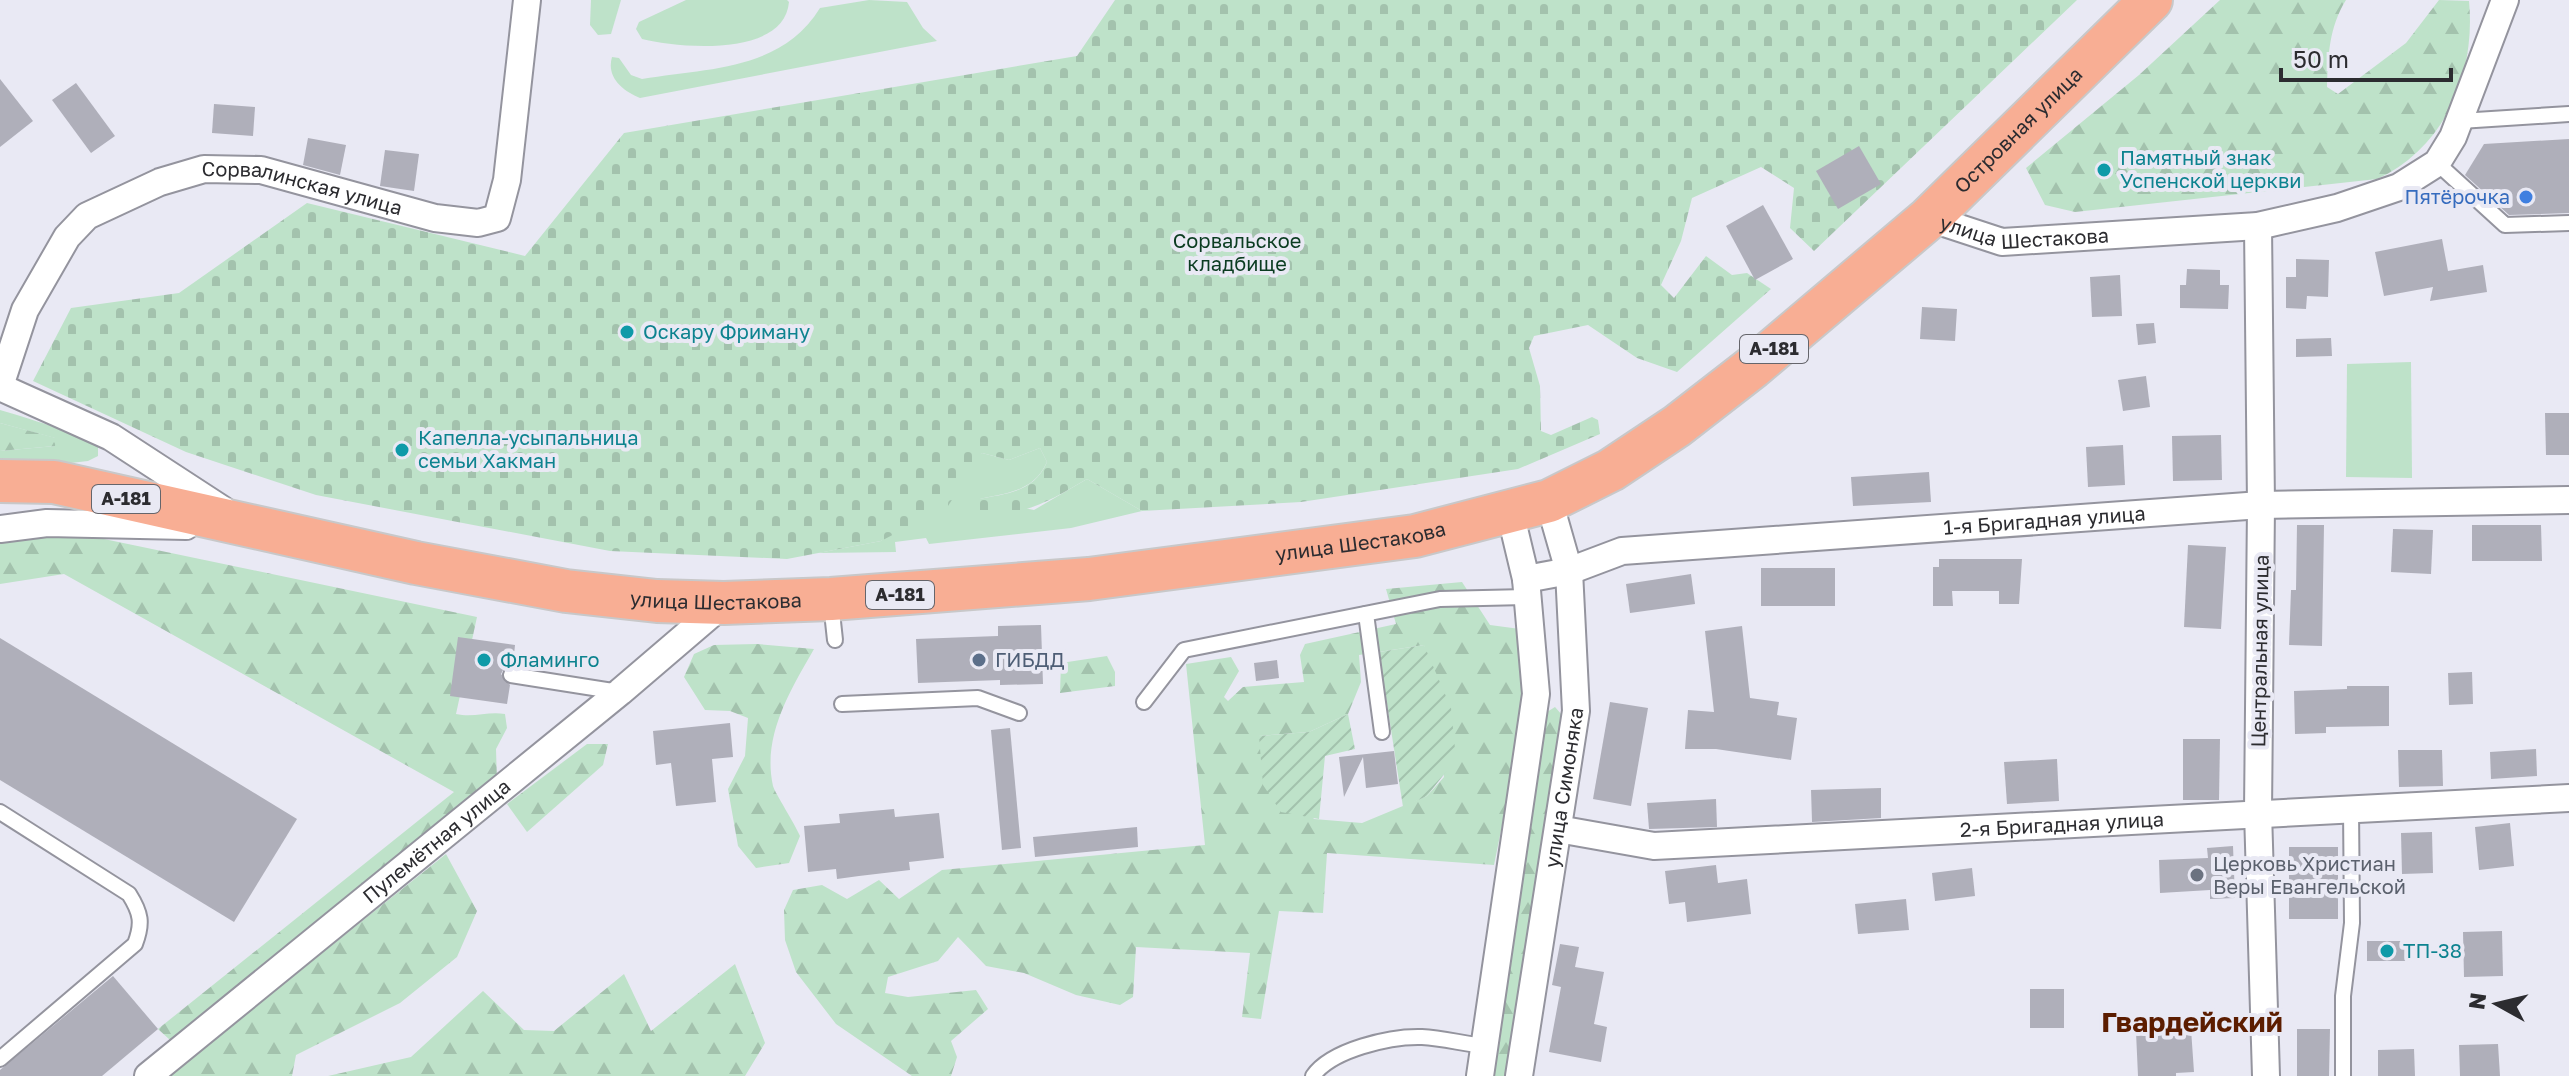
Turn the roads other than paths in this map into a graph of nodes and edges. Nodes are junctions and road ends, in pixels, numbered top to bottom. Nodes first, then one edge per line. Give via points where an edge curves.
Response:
1 (527, 0) edge
2 (2151, 0) edge
3 (2173, 0) edge
4 (2496, 7) edge
5 (2109, 44) junction
6 (2569, 114) edge
7 (2460, 121) junction
8 (2437, 163) junction
9 (1929, 218) junction
10 (2569, 223) edge
11 (2258, 226) junction
12 (0, 387) edge
13 (0, 481) edge
14 (2569, 500) edge
15 (1549, 501) junction
16 (2261, 505) junction
17 (1510, 512) junction
18 (250, 528) junction
19 (0, 529) edge
20 (1569, 571) junction
21 (1527, 588) junction
22 (831, 599) junction
23 (724, 603) junction
24 (1366, 614) junction
25 (835, 640) dead end
26 (511, 675) dead end
27 (620, 692) junction
28 (1144, 702) dead end
29 (842, 704) dead end
30 (1019, 713) dead end
31 (1382, 732) dead end
32 (2569, 798) edge
33 (2351, 808) junction
34 (0, 812) edge
35 (2258, 812) junction
36 (1558, 829) junction
37 (1485, 1046) junction
38 (0, 1059) edge
39 (170, 1067) edge
40 (148, 1076) edge
41 (1313, 1076) edge
42 (1480, 1076) edge
43 (1519, 1076) edge
44 (2266, 1076) edge
45 (2343, 1076) edge

1 - 12 street, Сорвалинская улица via 507,180 497,218 478,223 435,218 261,170 204,169 160,182 87,216 67,237 25,310
2 - 5 main road, Островная улица / А-181
3 - 5 main road, Островная улица / А-181
4 - 7 street, улица Шестакова
5 - 9 main road, Островная улица / А-181
6 - 7 lane
7 - 8 street, улица Шестакова
8 - 10 lane via 2505,225
8 - 11 street, улица Шестакова via 2399,187
9 - 11 street, улица Шестакова via 2002,242
9 - 15 main road, улица Шестакова / А-181 via 1677,426 1611,470
11 - 16 street, Центральная улица
12 - 18 street via 111,437
13 - 18 main road, А-181 via 54,482
14 - 16 street, 1-я Бригадная улица
15 - 17 main road, улица Шестакова / А-181
15 - 20 street, улица Симоняка
16 - 20 street, 1-я Бригадная улица via 1622,551
16 - 35 street, Центральная улица
17 - 21 street, улица Симоняка
17 - 22 main road, улица Шестакова / А-181 via 1415,536 1321,551 1089,579
18 - 19 street, улица Шестакова via 47,523
18 - 23 main road, улица Шестакова / А-181 via 566,591
20 - 21 street, 1-я Бригадная улица
20 - 36 street, улица Симоняка via 1576,711
21 - 24 lane
21 - 37 street, улица Симоняка via 1536,694
22 - 23 main road, улица Шестакова / А-181
22 - 25 lane
23 - 27 street, Пулемётная улица
24 - 28 lane via 1184,650
24 - 31 lane
26 - 27 lane
27 - 39 street, Пулемётная улица
29 - 30 lane via 978,698
32 - 33 street, 2-я Бригадная улица
33 - 35 street, 2-я Бригадная улица
33 - 45 lane via 2352,923 2343,996
34 - 38 lane via 129,894 142,926 135,944
35 - 36 street, 2-я Бригадная улица via 1654,846
35 - 44 street, Центральная улица
36 - 43 street, улица Симоняка
37 - 41 lane via 1420,1037 1366,1046 1323,1062
37 - 42 street, улица Симоняка
39 - 40 street, Пулемётная улица

